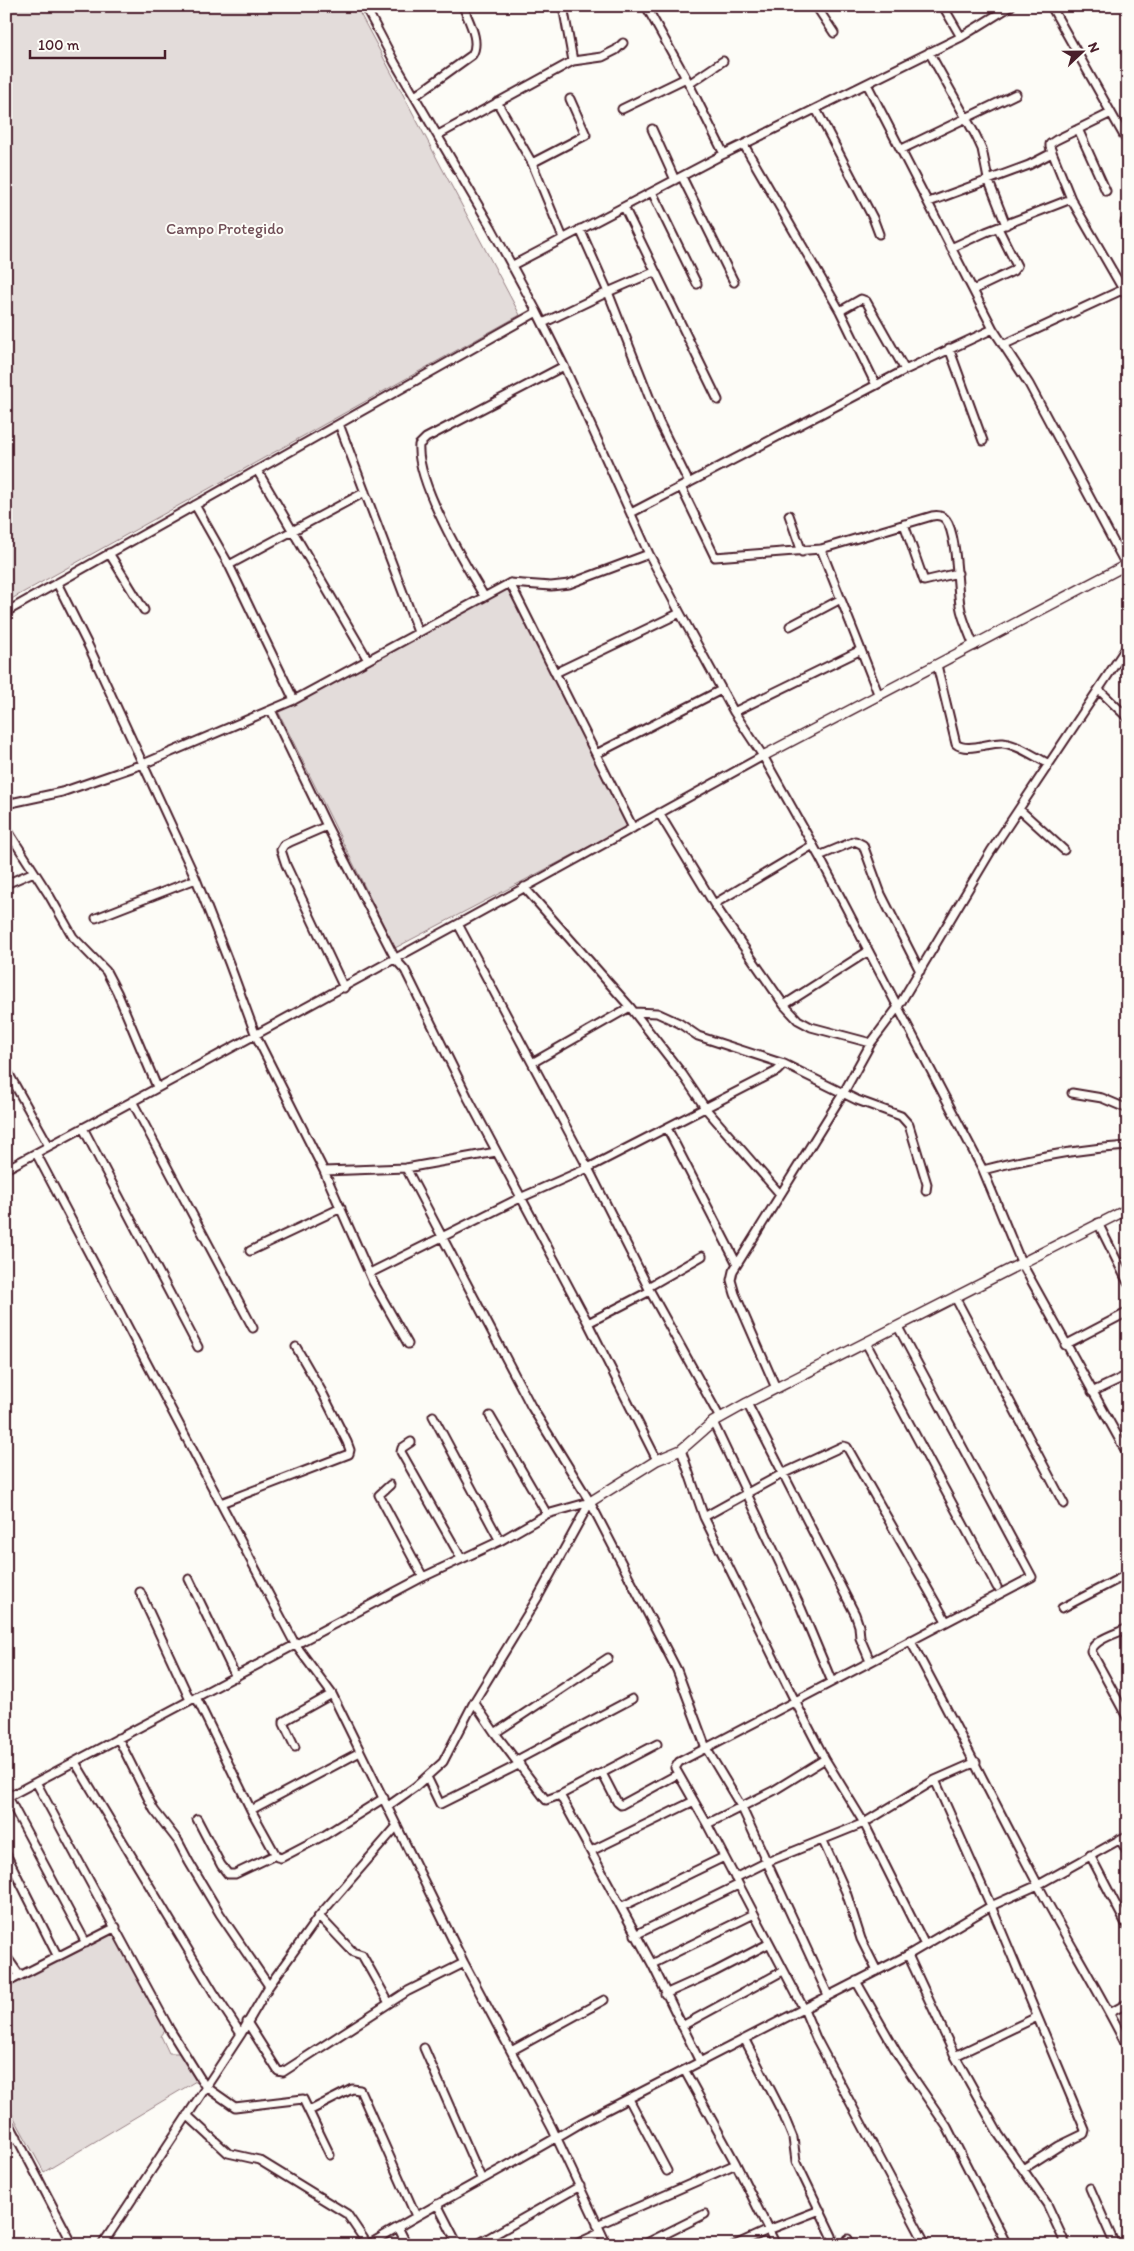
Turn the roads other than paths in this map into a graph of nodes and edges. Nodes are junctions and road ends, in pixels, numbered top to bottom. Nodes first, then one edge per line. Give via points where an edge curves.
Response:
1 (366, 6) edge
2 (463, 6) edge
3 (563, 6) edge
4 (646, 6) edge
5 (816, 6) edge
6 (943, 6) edge
7 (1011, 6) edge
8 (1051, 6) edge
9 (834, 33) dead end
10 (961, 36) junction
11 (623, 44) dead end
12 (929, 52) junction
13 (573, 61) junction
14 (724, 61) dead end
15 (688, 81) junction
16 (867, 84) junction
17 (1016, 94) dead end
18 (415, 96) junction
19 (570, 99) dead end
20 (497, 102) junction
21 (622, 109) dead end
22 (816, 109) junction
23 (1111, 113) junction
24 (966, 118) junction
25 (652, 129) dead end
26 (1078, 129) junction
27 (438, 135) junction
28 (1128, 143) edge
29 (744, 145) junction
30 (902, 149) junction
31 (1052, 153) junction
32 (724, 154) junction
33 (532, 163) junction
34 (678, 179) junction
35 (988, 179) junction
36 (652, 192) junction
37 (1106, 192) dead end
38 (1071, 199) junction
39 (929, 202) junction
40 (624, 207) junction
41 (1006, 225) junction
42 (998, 228) junction
43 (580, 229) junction
44 (879, 234) dead end
45 (563, 238) junction
46 (951, 248) junction
47 (511, 266) junction
48 (654, 272) junction
49 (734, 282) dead end
50 (697, 284) dead end
51 (1124, 289) junction
52 (973, 290) junction
53 (608, 292) junction
54 (1128, 298) edge
55 (840, 311) junction
56 (537, 312) junction
57 (542, 323) junction
58 (993, 329) junction
59 (1003, 346) junction
60 (949, 348) junction
61 (564, 366) junction
62 (905, 370) junction
63 (876, 385) junction
64 (718, 400) dead end
65 (339, 424) junction
66 (983, 441) dead end
67 (257, 470) junction
68 (689, 483) junction
69 (682, 487) junction
70 (365, 492) junction
71 (195, 505) junction
72 (631, 513) junction
73 (789, 515) dead end
74 (904, 524) junction
75 (292, 531) junction
76 (821, 549) junction
77 (802, 552) junction
78 (109, 554) junction
79 (649, 554) junction
80 (229, 565) junction
81 (1127, 565) edge
82 (958, 572) junction
83 (510, 583) junction
84 (57, 584) junction
85 (484, 596) junction
86 (841, 599) junction
87 (144, 610) dead end
88 (6, 612) edge
89 (680, 613) junction
90 (790, 626) dead end
91 (418, 632) junction
92 (1128, 645) edge
93 (974, 646) junction
94 (861, 650) junction
95 (368, 660) junction
96 (938, 665) junction
97 (554, 674) junction
98 (721, 690) junction
99 (1099, 690) junction
100 (879, 696) junction
101 (294, 700) junction
102 (271, 710) junction
103 (734, 712) junction
104 (1128, 718) edge
105 (596, 754) junction
106 (763, 756) junction
107 (143, 764) junction
108 (1049, 764) junction
109 (6, 804) edge
110 (1019, 809) junction
111 (659, 814) junction
112 (327, 826) junction
113 (6, 828) edge
114 (633, 828) junction
115 (812, 845) junction
116 (1064, 850) dead end
117 (819, 856) junction
118 (34, 872) junction
119 (196, 879) junction
120 (6, 884) edge
121 (524, 887) junction
122 (714, 904) junction
123 (96, 918) dead end
124 (458, 924) junction
125 (867, 952) junction
126 (396, 960) junction
127 (920, 970) junction
128 (344, 988) junction
129 (784, 1005) junction
130 (898, 1007) junction
131 (632, 1010) junction
132 (256, 1036) junction
133 (871, 1043) junction
134 (532, 1064) junction
135 (784, 1064) junction
136 (6, 1069) edge
137 (157, 1088) junction
138 (844, 1092) junction
139 (1072, 1093) dead end
140 (132, 1101) junction
141 (706, 1109) junction
142 (1128, 1110) edge
143 (83, 1128) junction
144 (667, 1128) junction
145 (48, 1146) junction
146 (1128, 1146) edge
147 (496, 1152) junction
148 (36, 1153) junction
149 (406, 1168) junction
150 (588, 1168) junction
151 (6, 1169) edge
152 (984, 1170) junction
153 (324, 1171) junction
154 (926, 1191) dead end
155 (780, 1194) junction
156 (520, 1198) junction
157 (341, 1208) junction
158 (1128, 1208) edge
159 (1098, 1223) junction
160 (443, 1237) junction
161 (250, 1251) dead end
162 (702, 1256) dead end
163 (1021, 1262) junction
164 (737, 1264) junction
165 (370, 1274) junction
166 (1128, 1283) edge
167 (649, 1289) junction
168 (955, 1297) junction
169 (1128, 1312) edge
170 (588, 1323) junction
171 (898, 1327) junction
172 (253, 1328) dead end
173 (866, 1343) junction
174 (408, 1344) dead end
175 (1065, 1345) junction
176 (198, 1347) dead end
177 (296, 1347) dead end
178 (1128, 1375) edge
179 (776, 1388) junction
180 (1092, 1392) junction
181 (747, 1403) junction
182 (433, 1416) dead end
183 (490, 1416) dead end
184 (717, 1420) junction
185 (411, 1442) dead end
186 (1124, 1442) edge
187 (680, 1450) junction
188 (1128, 1455) edge
189 (657, 1460) junction
190 (782, 1474) junction
191 (390, 1485) dead end
192 (746, 1493) junction
193 (590, 1502) junction
194 (221, 1503) junction
195 (1064, 1504) dead end
196 (548, 1514) junction
197 (704, 1517) junction
198 (500, 1541) junction
199 (461, 1558) junction
200 (1128, 1574) edge
201 (423, 1577) junction
202 (189, 1579) dead end
203 (997, 1586) dead end
204 (140, 1592) dead end
205 (1062, 1608) dead end
206 (946, 1621) junction
207 (1128, 1628) edge
208 (910, 1640) junction
209 (295, 1644) junction
210 (608, 1658) dead end
211 (870, 1661) junction
212 (236, 1677) junction
213 (832, 1682) junction
214 (332, 1694) junction
215 (193, 1699) junction
216 (632, 1699) dead end
217 (795, 1701) junction
218 (474, 1702) junction
219 (1128, 1719) edge
220 (495, 1733) junction
221 (118, 1738) junction
222 (657, 1744) dead end
223 (295, 1747) dead end
224 (706, 1748) junction
225 (360, 1752) junction
226 (825, 1759) junction
227 (76, 1762) junction
228 (519, 1762) junction
229 (976, 1762) junction
230 (602, 1773) junction
231 (678, 1774) junction
232 (427, 1777) junction
233 (935, 1780) junction
234 (36, 1782) junction
235 (560, 1795) junction
236 (7, 1798) edge
237 (384, 1798) junction
238 (694, 1801) junction
239 (388, 1806) junction
240 (742, 1808) junction
241 (251, 1810) junction
242 (197, 1819) dead end
243 (864, 1823) junction
244 (707, 1824) junction
245 (397, 1826) junction
246 (1128, 1835) edge
247 (1120, 1839) junction
248 (823, 1841) junction
249 (591, 1851) junction
250 (6, 1854) edge
251 (1128, 1854) edge
252 (275, 1855) junction
253 (1090, 1855) junction
254 (724, 1857) junction
255 (767, 1862) junction
256 (735, 1878) junction
257 (738, 1885) junction
258 (1038, 1885) junction
259 (991, 1906) junction
260 (622, 1907) junction
261 (754, 1914) junction
262 (319, 1916) junction
263 (116, 1927) junction
264 (1128, 1928) edge
265 (635, 1935) junction
266 (86, 1943) junction
267 (768, 1944) junction
268 (925, 1945) junction
269 (908, 1955) junction
270 (6, 1956) edge
271 (58, 1957) junction
272 (464, 1963) junction
273 (652, 1964) junction
274 (783, 1971) junction
275 (877, 1971) junction
276 (20, 1976) junction
277 (856, 1981) junction
278 (6, 1983) edge
279 (269, 1986) junction
280 (665, 1994) junction
281 (828, 1995) junction
282 (604, 2000) dead end
283 (389, 2002) junction
284 (1128, 2003) edge
285 (804, 2009) junction
286 (1110, 2013) junction
287 (1037, 2017) junction
288 (247, 2022) junction
289 (682, 2026) junction
290 (240, 2034) junction
291 (745, 2040) junction
292 (424, 2048) dead end
293 (1128, 2049) edge
294 (511, 2051) junction
295 (956, 2056) junction
296 (700, 2062) junction
297 (685, 2071) junction
298 (205, 2086) junction
299 (629, 2099) junction
300 (309, 2111) junction
301 (186, 2114) junction
302 (6, 2117) edge
303 (17, 2137) junction
304 (557, 2138) junction
305 (6, 2142) edge
306 (330, 2155) dead end
307 (736, 2164) junction
308 (1023, 2170) junction
309 (667, 2171) dead end
310 (481, 2178) junction
311 (580, 2186) junction
312 (1090, 2188) dead end
313 (437, 2204) junction
314 (820, 2210) junction
315 (705, 2214) dead end
316 (416, 2216) junction
317 (597, 2225) junction
318 (398, 2227) junction
319 (768, 2230) junction
320 (600, 2233) junction
321 (832, 2236) dead end
322 (73, 2245) edge
323 (102, 2245) edge
324 (368, 2245) edge
325 (407, 2245) edge
326 (458, 2245) edge
327 (476, 2245) edge
328 (574, 2245) edge
329 (607, 2245) edge
330 (643, 2245) edge
331 (735, 2245) edge
332 (776, 2245) edge
333 (926, 2245) edge
334 (1007, 2245) edge
335 (1066, 2245) edge
336 (1115, 2245) edge

1 - 18 street via 394,63
2 - 18 street via 476,42 475,50
3 - 13 street
4 - 15 street
5 - 9 street
6 - 10 street
7 - 10 street
8 - 23 street
10 - 12 street
11 - 13 street via 602,56
12 - 16 street
12 - 24 street
13 - 20 street
14 - 15 street
15 - 21 street
15 - 32 street
16 - 22 street
16 - 30 street
17 - 24 street
18 - 27 street
19 - 33 street via 586,135
20 - 27 street
20 - 33 street
22 - 29 street
22 - 44 street
23 - 26 street
23 - 28 street
24 - 30 street
24 - 35 street via 982,149
25 - 34 street
26 - 31 street via 1050,144
26 - 37 street
27 - 47 street
29 - 32 street
29 - 55 street
30 - 39 street
31 - 35 street
31 - 38 street
32 - 34 street
33 - 45 street
34 - 36 street
34 - 49 street
35 - 39 street
35 - 41 street
36 - 40 street
36 - 50 street
38 - 41 street
38 - 51 street
39 - 46 street
40 - 43 street
40 - 48 street
41 - 42 street
42 - 46 street
42 - 52 street via 1017,266
43 - 45 street
43 - 53 street
45 - 47 street
46 - 52 street
47 - 56 street
48 - 53 street
48 - 64 street
51 - 54 street
51 - 59 street
52 - 58 street
53 - 57 street
53 - 68 street via 659,422
55 - 62 street via 855,301 866,301
55 - 63 street
56 - 57 street
56 - 65 street
57 - 61 street
58 - 59 street
58 - 60 street
59 - 81 street via 1029,384
60 - 62 street
60 - 66 street
61 - 72 street
61 - 85 street via 426,438 419,445 421,468 438,509
62 - 63 street
63 - 68 street
65 - 67 street
65 - 70 street
67 - 71 street
67 - 75 street
68 - 69 street
69 - 72 street
69 - 77 street via 715,556
70 - 75 street
70 - 91 street
71 - 78 street
71 - 80 street
72 - 79 street
73 - 77 street
74 - 76 street
74 - 82 street via 924,581
74 - 82 street via 932,516 943,517 949,527
75 - 80 street
75 - 95 street
76 - 77 street
76 - 86 street
78 - 84 street
78 - 87 street
79 - 83 street via 569,584
79 - 89 street
80 - 101 street
81 - 93 street
82 - 93 street via 960,605
83 - 85 street
83 - 97 street
84 - 88 street
84 - 107 street
85 - 91 street
86 - 90 street
86 - 94 street
89 - 97 street
89 - 98 street
91 - 95 street
92 - 99 street
93 - 96 street
94 - 100 street
94 - 103 street
95 - 101 street
96 - 100 street
96 - 108 street via 956,744 964,747 1001,743
97 - 105 street
98 - 103 street
98 - 105 street
99 - 104 street
99 - 108 street
100 - 106 street
101 - 102 street
102 - 107 street
102 - 112 street
103 - 106 street
105 - 114 street
106 - 111 street
106 - 115 street
107 - 109 street via 62,792
107 - 119 street
108 - 110 street
110 - 116 street
110 - 127 street
111 - 114 street
111 - 122 street
112 - 126 street
112 - 128 street via 284,845 281,850
113 - 118 street
114 - 121 street
115 - 117 street
115 - 122 street
117 - 125 street
117 - 127 street via 855,841 863,844 881,894
118 - 120 street
118 - 137 street via 73,937 106,971 118,992
119 - 123 street
119 - 132 street
121 - 124 street
121 - 131 street
122 - 129 street
124 - 126 street
124 - 134 street
125 - 129 street
125 - 130 street
126 - 128 street
126 - 147 street via 405,970
127 - 130 street
128 - 132 street
129 - 133 street via 811,1028
130 - 133 street
130 - 152 street
131 - 134 street
131 - 135 street via 657,1013 698,1036
131 - 141 street
132 - 137 street
132 - 153 street
133 - 138 street
134 - 150 street
135 - 138 street
135 - 141 street via 777,1071
136 - 145 street
137 - 140 street
138 - 154 street via 904,1118 925,1177
138 - 155 street
139 - 142 street via 1102,1098
140 - 143 street
140 - 172 street
141 - 144 street
141 - 155 street
143 - 145 street
143 - 176 street
144 - 150 street
144 - 164 street
145 - 148 street
146 - 152 street via 1031,1157
147 - 149 street
147 - 156 street
148 - 151 street
148 - 194 street
149 - 153 street
149 - 160 street
150 - 156 street
150 - 167 street
152 - 163 street
153 - 157 street
155 - 164 street
156 - 160 street
156 - 170 street
157 - 161 street
157 - 165 street
158 - 159 street
159 - 163 street
159 - 166 street
160 - 165 street
160 - 193 street via 531,1406
162 - 167 street
163 - 168 street
163 - 175 street
164 - 179 street via 731,1280 735,1294
165 - 174 street
167 - 170 street
167 - 184 street
168 - 171 street
168 - 195 street
169 - 175 street
170 - 189 street
171 - 173 street
171 - 206 street via 1032,1577
173 - 179 street
173 - 203 street
175 - 180 street
177 - 194 street via 339,1425 349,1454
178 - 180 street
179 - 181 street
180 - 186 street
181 - 184 street
181 - 190 street
182 - 198 street
183 - 196 street
184 - 187 street
184 - 192 street
185 - 199 street via 401,1452
186 - 188 street
187 - 189 street
187 - 197 street
189 - 193 street
190 - 192 street
190 - 206 street via 846,1447
190 - 211 street via 855,1614 860,1638
191 - 201 street via 379,1495
192 - 197 street
192 - 213 street
193 - 196 street
193 - 218 street
193 - 224 street via 677,1670
194 - 209 street
196 - 198 street
197 - 217 street
198 - 199 street
199 - 201 street
200 - 205 street
201 - 209 street
202 - 212 street
204 - 215 street
206 - 208 street
207 - 219 street via 1097,1642 1091,1652
208 - 211 street
208 - 229 street
209 - 212 street
209 - 214 street
210 - 220 street
211 - 213 street
212 - 215 street
213 - 217 street
214 - 223 street via 284,1720
214 - 225 street
215 - 221 street
215 - 241 street
216 - 228 street
217 - 224 street
217 - 226 street
218 - 220 street
218 - 232 street via 443,1762
220 - 228 street
221 - 227 street
221 - 279 street via 154,1810 178,1841 220,1914
222 - 230 street
224 - 231 street via 677,1765
224 - 240 street
225 - 237 street
225 - 241 street
226 - 240 street
226 - 243 street
227 - 234 street
227 - 290 street
228 - 232 street via 440,1804
228 - 235 street via 546,1800
229 - 233 street
229 - 258 street
230 - 231 street via 621,1804
230 - 235 street
231 - 238 street
232 - 239 street
233 - 243 street
233 - 259 street
234 - 236 street
234 - 263 street
235 - 249 street
236 - 266 street
237 - 239 street
237 - 252 street via 306,1846 281,1858
238 - 244 street
238 - 249 street
239 - 245 street
240 - 244 street
240 - 255 street
241 - 252 street
242 - 252 street via 228,1874
243 - 248 street
243 - 268 street
244 - 254 street
245 - 262 street
245 - 272 street
246 - 247 street
247 - 251 street
247 - 253 street
248 - 255 street
248 - 275 street via 846,1892 860,1938
249 - 260 street
250 - 271 street
253 - 258 street
253 - 264 street
254 - 256 street
254 - 260 street
255 - 256 street
255 - 281 street
256 - 257 street
257 - 261 street
257 - 265 street
258 - 259 street
258 - 286 street
259 - 268 street
259 - 287 street
260 - 265 street
261 - 267 street
261 - 273 street
262 - 279 street
262 - 283 street via 353,1952 362,1956
263 - 266 street
263 - 298 street via 170,2030
265 - 273 street
266 - 271 street
267 - 274 street
267 - 280 street
268 - 269 street
269 - 275 street
269 - 295 street
270 - 276 street
271 - 276 street
272 - 283 street
272 - 294 street
273 - 280 street
274 - 285 street
274 - 289 street
275 - 277 street
276 - 278 street
277 - 281 street
277 - 334 street via 900,2058 947,2127
279 - 288 street
280 - 289 street
281 - 285 street
282 - 294 street
283 - 288 street via 282,2072 278,2071
284 - 286 street
285 - 291 street
285 - 333 street via 820,2047
286 - 293 street
287 - 295 street
287 - 308 street via 1085,2130 1084,2134
288 - 290 street
289 - 296 street
290 - 298 street
291 - 296 street
291 - 314 street via 794,2138 796,2161
292 - 310 street
294 - 304 street
295 - 308 street via 999,2135
296 - 297 street
297 - 299 street
297 - 307 street
298 - 300 street via 232,2106 300,2098
298 - 301 street
299 - 304 street
299 - 309 street
300 - 306 street
300 - 316 street via 352,2090 360,2090
301 - 323 street
301 - 324 street via 228,2153 259,2160 347,2214
302 - 303 street
303 - 305 street
303 - 322 street
304 - 310 street
304 - 311 street
307 - 317 street
307 - 319 street
308 - 335 street via 1047,2204
310 - 313 street
311 - 317 street
311 - 327 street
312 - 336 street
313 - 316 street
313 - 326 street
314 - 319 street
314 - 321 street
315 - 330 street
316 - 318 street
317 - 320 street
318 - 324 street
318 - 325 street
319 - 331 street
319 - 332 street
320 - 328 street
320 - 329 street

